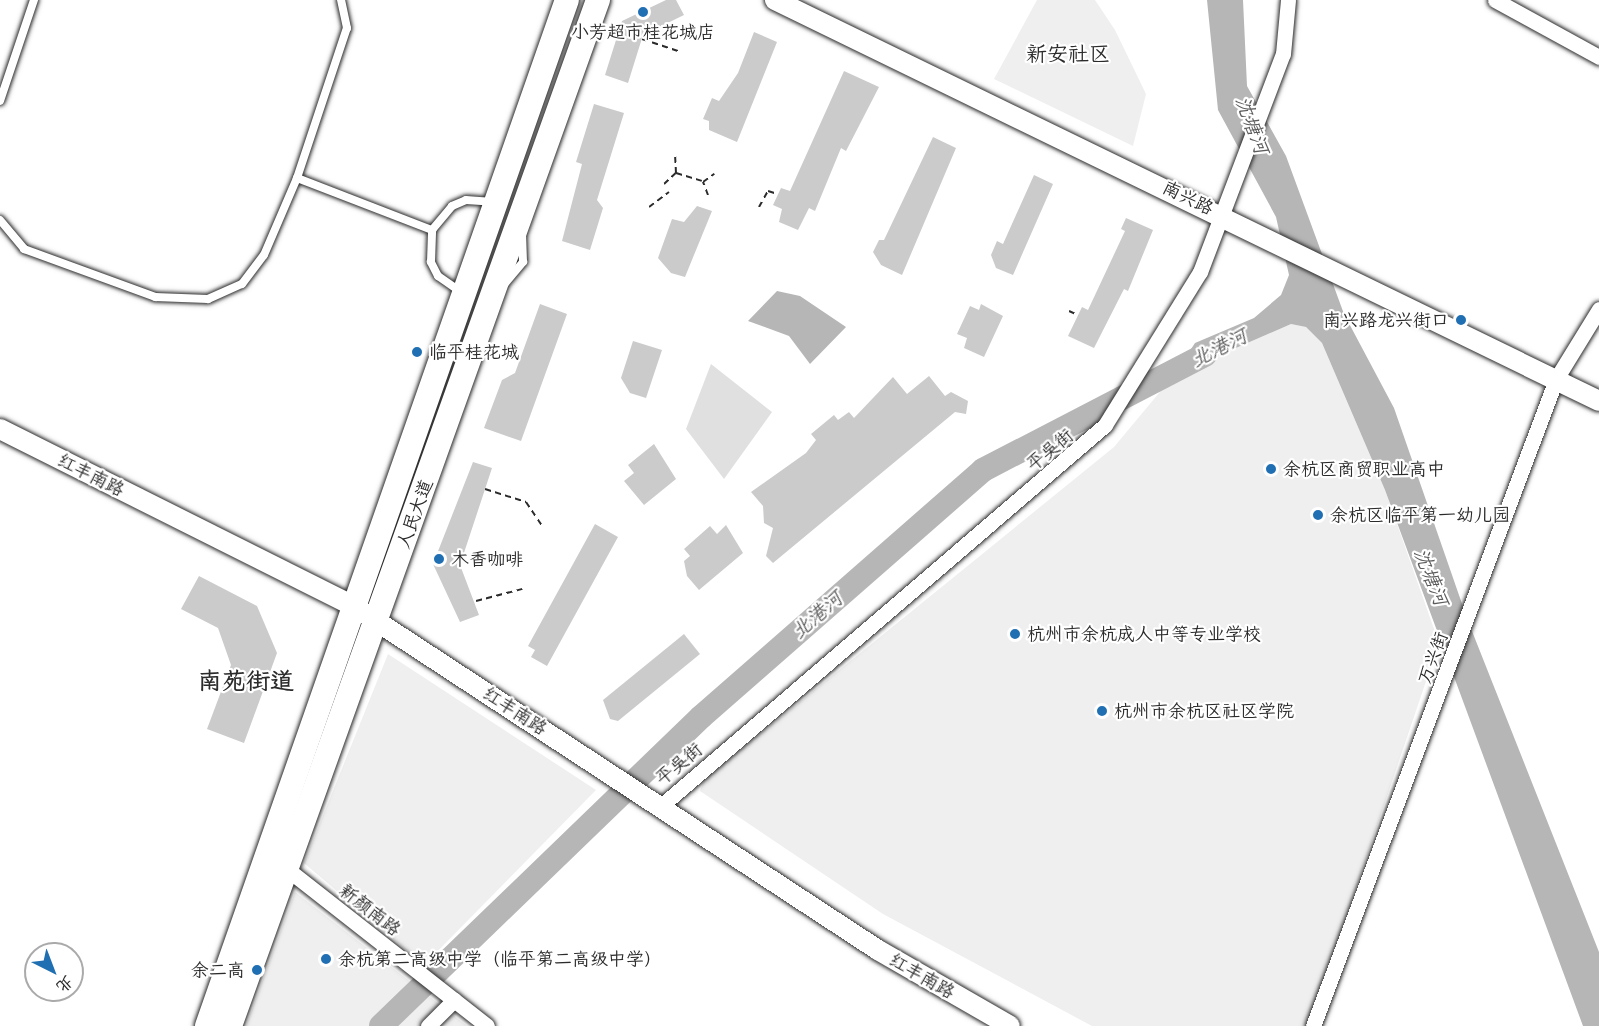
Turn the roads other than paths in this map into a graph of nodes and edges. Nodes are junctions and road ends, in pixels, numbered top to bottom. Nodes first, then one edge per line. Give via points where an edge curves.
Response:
1 (34, 0) edge
2 (341, 0) edge
3 (567, 0) edge
4 (598, 0) edge
5 (776, 0) edge
6 (1288, 0) edge
7 (1495, 0) edge
8 (1599, 57) edge
9 (0, 101) edge
10 (297, 178) junction
11 (496, 202) junction
12 (1220, 213) junction
13 (0, 220) edge
14 (520, 225) junction
15 (432, 230) junction
16 (496, 291) dead end
17 (465, 294) junction
18 (1599, 309) edge
19 (1556, 379) junction
20 (1599, 401) edge
21 (0, 429) edge
22 (355, 607) junction
23 (376, 621) junction
24 (660, 806) junction
25 (286, 869) junction
26 (453, 1000) junction
27 (207, 1026) edge
28 (230, 1026) edge
29 (428, 1026) edge
30 (487, 1026) edge
31 (1010, 1026) edge
32 (1312, 1026) edge

1 - 9 lane
2 - 10 lane via 347,28
3 - 11 main road, 人民大道
4 - 14 main road, 人民大道
5 - 12 street, 南兴路
6 - 12 street, 平吴街 via 1283,54
7 - 8 street
10 - 13 lane via 253,274 208,299 155,297 34,254 11,238
10 - 15 lane
11 - 15 lane via 459,203
11 - 17 main road, 人民大道
12 - 19 street, 南兴路
12 - 24 street, 平吴街 via 1200,272 1151,356 1089,442
14 - 16 lane via 523,262
14 - 23 main road, 人民大道
15 - 17 lane via 431,261 450,287
17 - 22 main road, 人民大道
18 - 19 street, 万兴街
19 - 20 street, 南兴路
19 - 32 street, 万兴街
21 - 22 street, 红丰南路
22 - 23 street, 红丰南路
22 - 27 main road, 人民大道
23 - 24 street, 红丰南路
23 - 25 main road, 人民大道
24 - 31 street, 红丰南路 via 878,950
25 - 26 street, 新颜南路
25 - 28 main road, 人民大道
26 - 29 street
26 - 30 street, 新颜南路

